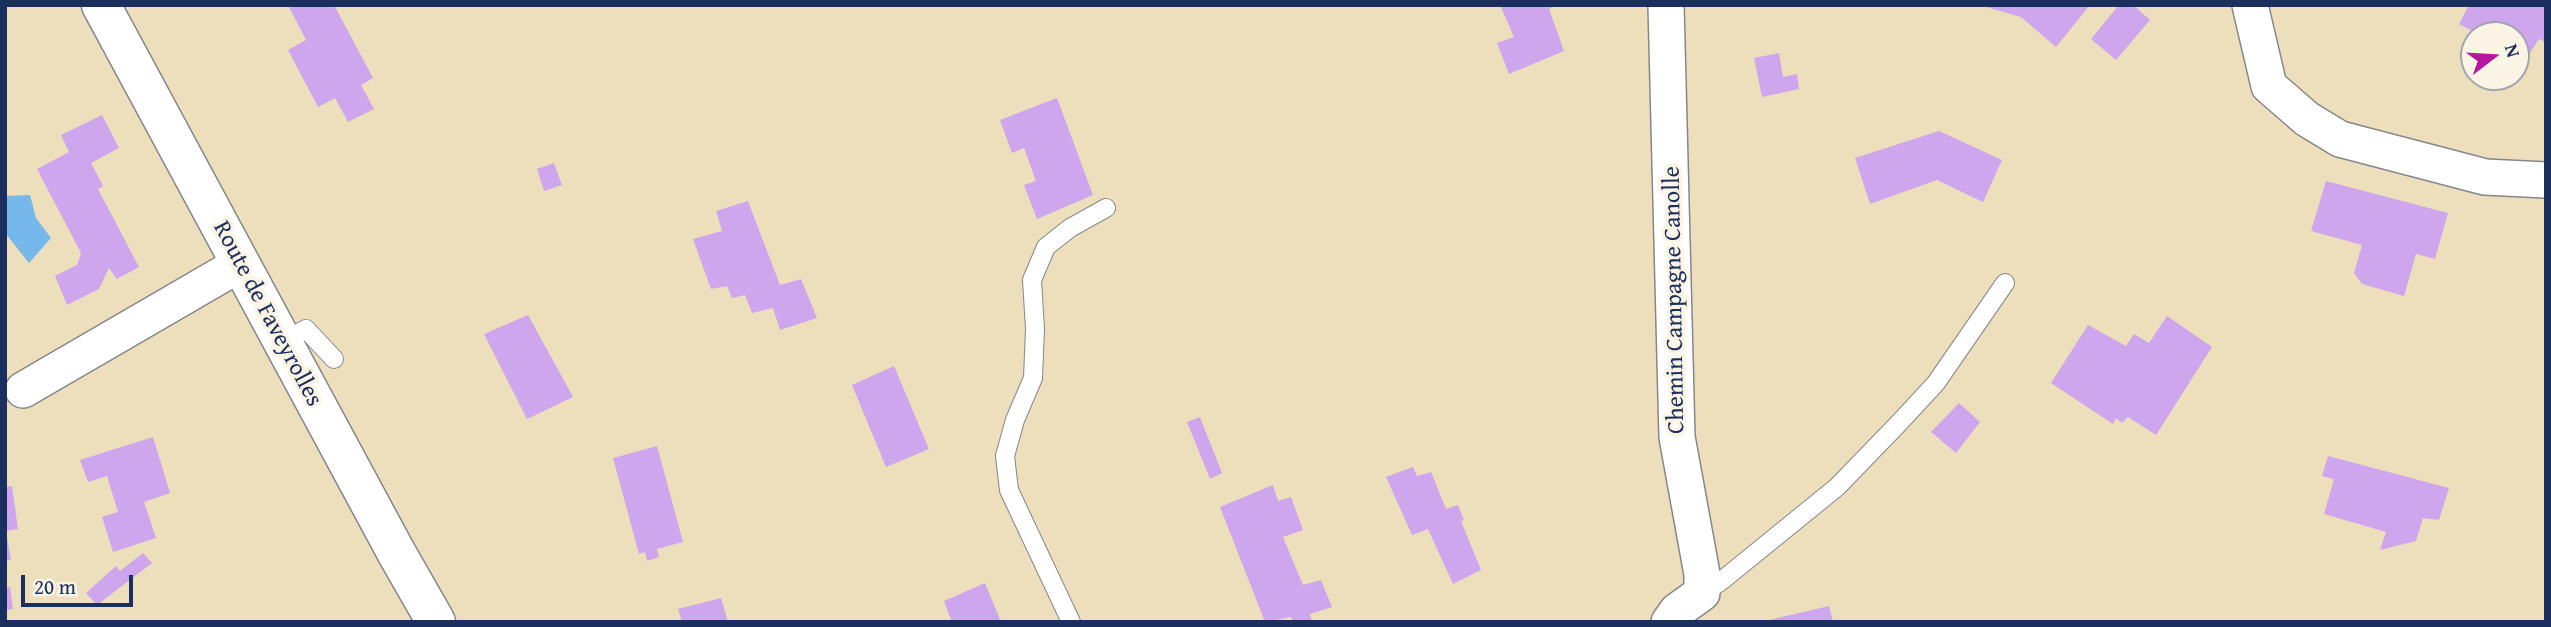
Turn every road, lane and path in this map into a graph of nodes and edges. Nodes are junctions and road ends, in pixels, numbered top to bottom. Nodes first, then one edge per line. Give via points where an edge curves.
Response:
1 (101, 5) edge
2 (1666, 5) edge
3 (2250, 5) edge
4 (2546, 180) edge
5 (1106, 208) dead end
6 (240, 264) junction
7 (2005, 283) dead end
8 (282, 342) junction
9 (334, 359) dead end
10 (23, 390) dead end
11 (1702, 593) junction
12 (436, 622) edge
13 (1071, 622) edge
14 (1669, 622) edge

1 - 6 main road, Route de Faveyrolles
2 - 11 street, Chemin Campagne Canolle via 1677,437
3 - 4 street via 2269,86 2307,119 2340,139 2485,177
5 - 13 lane via 1046,247 1031,280 1033,378 1005,456 1009,490
6 - 8 main road, Route de Faveyrolles
6 - 10 street
7 - 11 lane via 1936,383 1837,487
8 - 9 lane via 306,330
8 - 12 main road, Route de Faveyrolles
11 - 14 street

